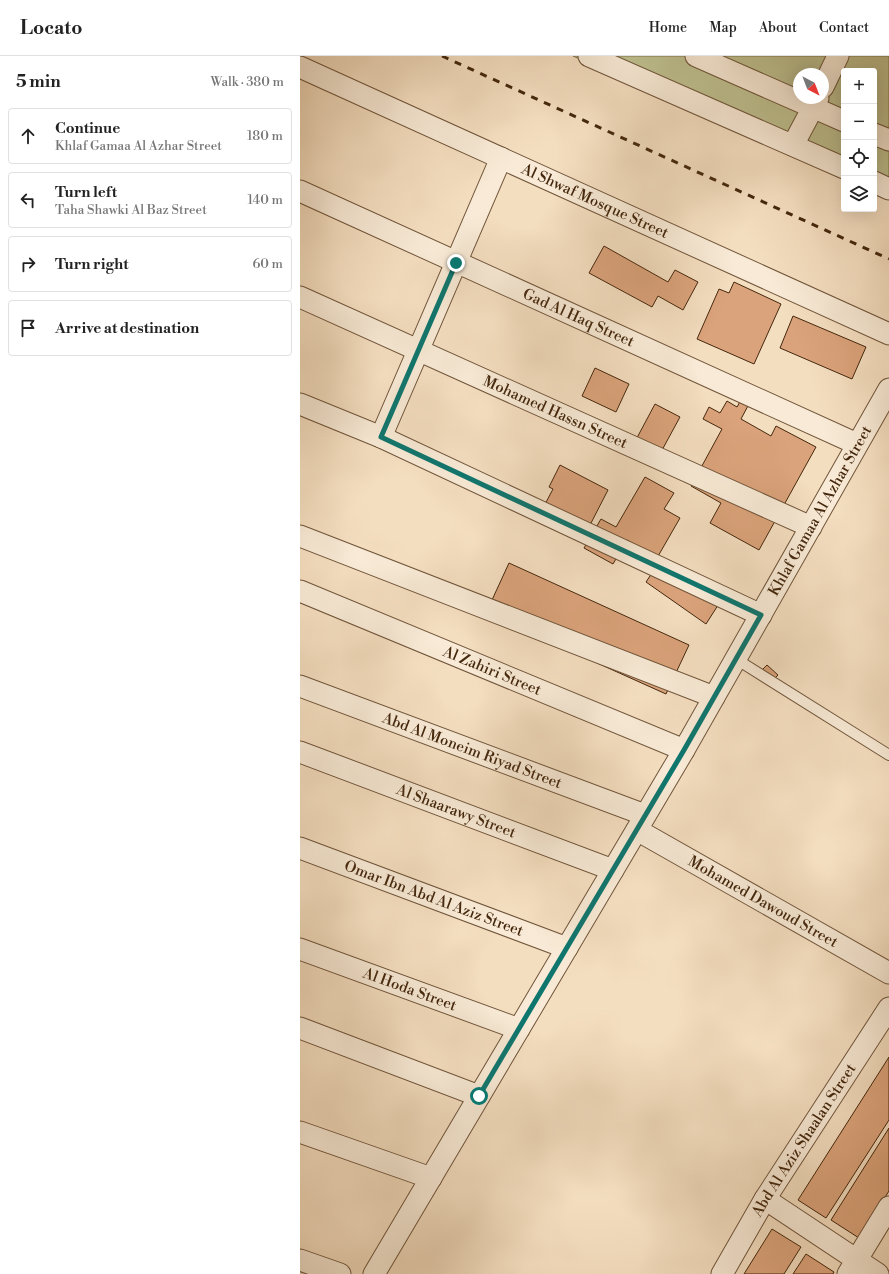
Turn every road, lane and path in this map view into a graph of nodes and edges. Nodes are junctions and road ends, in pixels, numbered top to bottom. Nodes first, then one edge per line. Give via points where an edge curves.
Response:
1 (588, 56) edge
2 (696, 56) edge
3 (838, 56) edge
4 (300, 67) edge
5 (829, 75) edge
6 (793, 94) edge
7 (814, 104) edge
8 (817, 104) edge
9 (841, 119) edge
10 (877, 135) edge
11 (889, 140) edge
12 (793, 145) junction
13 (501, 158) junction
14 (841, 167) edge
15 (877, 183) edge
16 (889, 189) edge
17 (300, 191) edge
18 (456, 263) junction
19 (300, 296) edge
20 (889, 334) edge
21 (418, 350) junction
22 (888, 394) edge
23 (300, 404) edge
24 (381, 437) junction
25 (857, 444) junction
26 (811, 528) junction
27 (300, 536) edge
28 (300, 591) edge
29 (761, 615) junction
30 (736, 659) junction
31 (300, 686) edge
32 (714, 697) junction
33 (684, 750) junction
34 (300, 752) edge
35 (889, 755) edge
36 (641, 823) junction
37 (300, 848) edge
38 (613, 870) junction
39 (567, 948) junction
40 (300, 949) edge
41 (889, 973) edge
42 (889, 1008) edge
43 (300, 1028) edge
44 (519, 1029) junction
45 (479, 1096) junction
46 (300, 1132) edge
47 (431, 1178) junction
48 (765, 1199) junction
49 (889, 1207) edge
50 (300, 1260) edge
51 (852, 1267) edge
52 (340, 1274) edge
53 (374, 1274) edge
54 (722, 1274) edge
55 (878, 1274) edge

1 - 12 street
2 - 6 street
3 - 5 street
4 - 13 street, Al Shwaf Mosque Street
7 - 12 street
8 - 9 street
10 - 11 street
12 - 14 street
13 - 18 street
13 - 20 street, Al Shwaf Mosque Street
15 - 16 street
17 - 18 street, Gad Al Haq Street
18 - 21 street
18 - 25 street, Gad Al Haq Street
19 - 21 street, Mohamed Hassn Street
21 - 24 street
21 - 26 street, Mohamed Hassn Street
22 - 25 street, Khlaf Gamaa Al Azhar Street
23 - 24 street
24 - 29 street
25 - 26 street, Khlaf Gamaa Al Azhar Street
26 - 29 street, Khlaf Gamaa Al Azhar Street
27 - 32 street
28 - 33 street, Al Zahiri Street
29 - 30 street, Khlaf Gamaa Al Azhar Street
30 - 32 street, Khlaf Gamaa Al Azhar Street
30 - 35 lane
31 - 36 street, Abd Al Moneim Riyad Street
32 - 33 street, Khlaf Gamaa Al Azhar Street
33 - 36 street, Khlaf Gamaa Al Azhar Street
34 - 38 street, Al Shaarawy Street
36 - 38 street, Khlaf Gamaa Al Azhar Street
36 - 41 street, Mohamed Dawoud Street
37 - 39 street, Omar Ibn Abd Al Aziz Street
38 - 39 street, Khlaf Gamaa Al Azhar Street
39 - 44 street, Khlaf Gamaa Al Azhar Street
40 - 44 street, Al Hoda Street
42 - 48 street, Abd Al Aziz Shaalan Street
43 - 45 street
44 - 45 street, Khlaf Gamaa Al Azhar Street
45 - 47 street, Khlaf Gamaa Al Azhar Street
46 - 47 street
47 - 53 street, Khlaf Gamaa Al Azhar Street
48 - 51 street
48 - 54 street, Abd Al Aziz Shaalan Street
49 - 51 street
50 - 52 street
51 - 55 street

